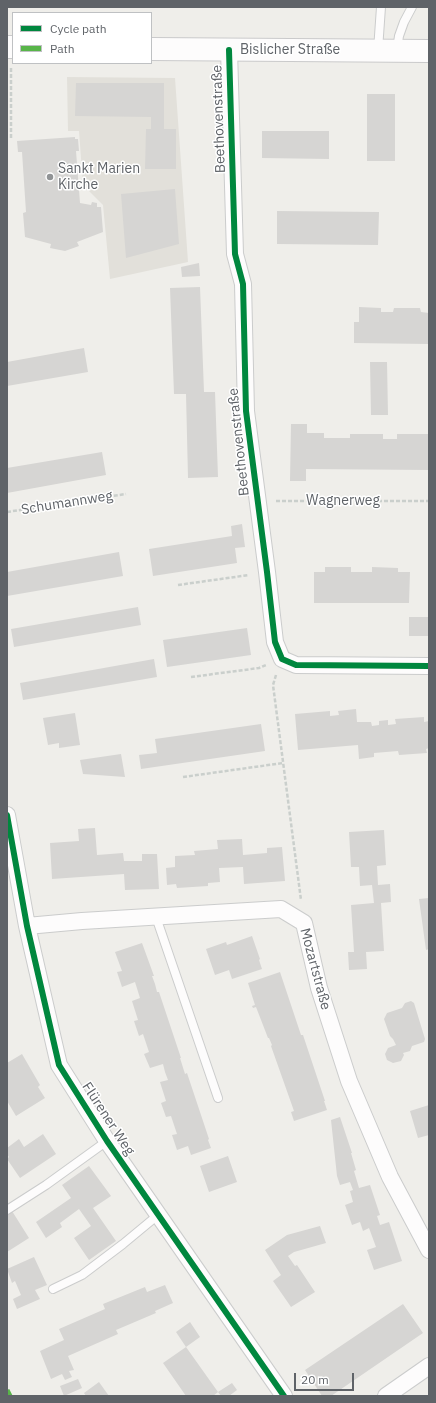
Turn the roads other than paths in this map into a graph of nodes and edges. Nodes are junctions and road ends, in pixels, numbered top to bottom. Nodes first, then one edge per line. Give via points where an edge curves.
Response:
1 (381, 7) edge
2 (412, 7) edge
3 (7, 47) edge
4 (152, 48) edge
5 (229, 50) junction
6 (387, 51) junction
7 (429, 51) edge
8 (12, 57) edge
9 (429, 666) edge
10 (7, 814) edge
11 (156, 917) junction
12 (27, 926) junction
13 (218, 1098) dead end
14 (107, 1141) junction
15 (7, 1210) edge
16 (158, 1215) junction
17 (429, 1250) edge
18 (53, 1289) dead end
19 (429, 1366) edge
20 (284, 1396) edge
21 (386, 1396) edge

1 - 6 lane
2 - 6 lane via 399,36
3 - 8 street
4 - 5 street, Bislicher Straße
5 - 6 street, Bislicher Straße
5 - 9 street, Beethovenstraße via 235,254 243,284 246,411 275,642 282,659 296,665
6 - 7 street, Bislicher Straße
10 - 12 street, Flürener Weg
11 - 12 street, Mozartstraße
11 - 13 lane
11 - 17 street, Mozartstraße via 281,909 304,923 319,988 349,1081 390,1177
12 - 14 street, Flürener Weg via 59,1065
14 - 15 lane
14 - 16 street, Flürener Weg
16 - 18 lane via 82,1276
16 - 20 street, Flürener Weg
19 - 21 street

